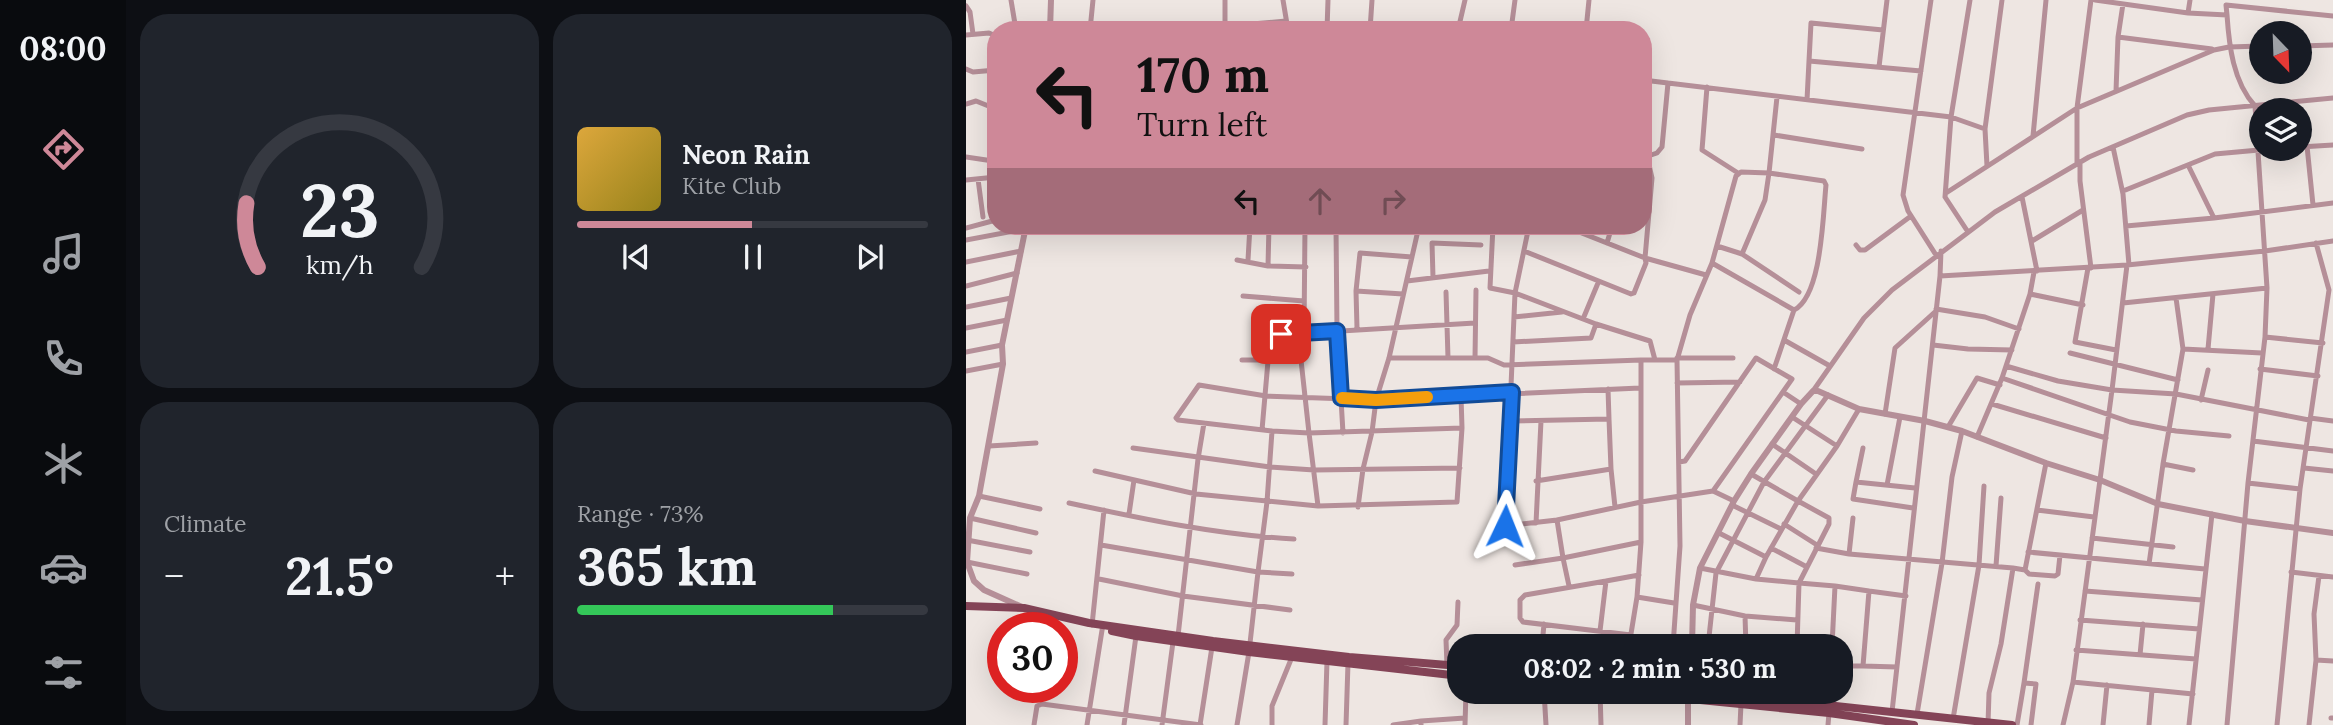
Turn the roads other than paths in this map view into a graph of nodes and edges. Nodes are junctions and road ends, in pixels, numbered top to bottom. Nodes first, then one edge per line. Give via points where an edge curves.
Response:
1 (1011, 0) edge
2 (1051, 0) edge
3 (1093, 0) edge
4 (1224, 0) edge
5 (1283, 0) edge
6 (1328, 0) edge
7 (1372, 0) edge
8 (1465, 0) edge
9 (1515, 0) edge
10 (1589, 0) edge
11 (1887, 0) edge
12 (1931, 0) edge
13 (1970, 0) edge
14 (2002, 0) edge
15 (2046, 0) edge
16 (2093, 0) edge
17 (2190, 0) edge
18 (2227, 3) edge
19 (2123, 4) junction
20 (966, 6) edge
21 (2188, 13) junction
22 (2227, 15) junction
23 (2333, 16) edge
24 (1014, 21) edge
25 (1050, 21) edge
26 (1091, 21) edge
27 (1225, 21) edge
28 (1286, 21) edge
29 (1327, 21) edge
30 (1371, 21) edge
31 (1460, 21) edge
32 (1512, 21) edge
33 (1587, 21) edge
34 (1883, 30) junction
35 (987, 33) edge
36 (969, 34) edge
37 (2118, 37) junction
38 (2333, 45) edge
39 (2249, 46) edge
40 (2312, 46) edge
41 (2229, 47) junction
42 (2214, 50) junction
43 (1809, 61) junction
44 (1879, 67) junction
45 (966, 69) edge
46 (987, 71) edge
47 (1921, 71) junction
48 (1652, 81) edge
49 (1668, 83) junction
50 (1707, 88) junction
51 (2116, 91) junction
52 (1777, 97) junction
53 (2249, 98) edge
54 (2333, 98) edge
55 (1807, 100) junction
56 (2312, 100) edge
57 (966, 104) edge
58 (987, 106) edge
59 (2249, 106) edge
60 (2077, 108) junction
61 (1916, 113) junction
62 (1951, 117) junction
63 (1985, 129) junction
64 (1774, 135) junction
65 (2034, 136) junction
66 (2333, 145) edge
67 (2312, 146) edge
68 (2113, 147) junction
69 (1863, 149) dead end
70 (2249, 151) edge
71 (1652, 155) edge
72 (966, 157) edge
73 (987, 160) edge
74 (2257, 161) edge
75 (2309, 161) edge
76 (2078, 164) junction
77 (2188, 165) junction
78 (1987, 166) junction
79 (1738, 173) junction
80 (1769, 173) junction
81 (987, 178) edge
82 (978, 179) junction
83 (966, 180) edge
84 (2123, 191) junction
85 (1946, 193) junction
86 (2022, 197) junction
87 (2333, 204) edge
88 (2313, 205) junction
89 (2083, 210) junction
90 (2261, 212) junction
91 (1911, 216) junction
92 (983, 217) dead end
93 (2214, 218) junction
94 (987, 222) edge
95 (2126, 226) junction
96 (966, 228) edge
97 (1968, 232) junction
98 (989, 235) edge
99 (1023, 235) edge
100 (1249, 235) edge
101 (1269, 235) edge
102 (1305, 235) edge
103 (1336, 235) edge
104 (1417, 235) edge
105 (1492, 235) edge
106 (1527, 235) edge
107 (1588, 235) edge
108 (1609, 235) edge
109 (1647, 235) edge
110 (966, 240) edge
111 (2032, 241) junction
112 (2333, 241) edge
113 (1607, 243) junction
114 (2316, 243) junction
115 (1481, 244) dead end
116 (1857, 245) dead end
117 (1717, 246) junction
118 (1020, 251) junction
119 (1524, 251) junction
120 (2265, 251) junction
121 (1939, 253) junction
122 (1742, 254) junction
123 (1412, 257) junction
124 (1645, 258) junction
125 (1237, 260) dead end
126 (1248, 260) junction
127 (966, 262) edge
128 (1712, 263) junction
129 (1268, 265) junction
130 (2128, 265) junction
131 (1306, 267) junction
132 (2089, 268) junction
133 (1489, 271) junction
134 (2036, 272) junction
135 (1017, 273) junction
136 (1706, 275) junction
137 (1940, 276) junction
138 (1433, 277) junction
139 (1407, 281) junction
140 (1598, 283) junction
141 (966, 286) edge
142 (2267, 288) junction
143 (1476, 290) dead end
144 (1356, 291) junction
145 (1447, 292) dead end
146 (1799, 292) dead end
147 (1515, 293) junction
148 (1403, 294) junction
149 (2030, 294) junction
150 (2213, 294) junction
151 (1243, 296) dead end
152 (1011, 298) junction
153 (2176, 298) junction
154 (1304, 301) junction
155 (2123, 303) junction
156 (2082, 305) junction
157 (966, 307) edge
158 (1794, 310) junction
159 (1936, 310) junction
160 (1565, 312) junction
161 (1514, 317) junction
162 (1583, 319) junction
163 (1007, 320) junction
164 (1447, 323) junction
165 (1475, 323) junction
166 (1596, 324) junction
167 (1396, 326) junction
168 (966, 328) edge
169 (1357, 328) junction
170 (2019, 329) junction
171 (1337, 331) junction
172 (1304, 333) junction
173 (1258, 336) dead end
174 (2265, 337) junction
175 (1784, 340) junction
176 (1513, 342) junction
177 (2322, 344) junction
178 (1002, 345) junction
179 (1933, 345) junction
180 (2183, 349) junction
181 (2208, 349) junction
182 (2012, 350) junction
183 (2116, 350) junction
184 (966, 352) edge
185 (2070, 352) dead end
186 (2262, 354) junction
187 (1389, 358) junction
188 (1448, 358) junction
189 (1475, 358) junction
190 (1733, 358) dead end
191 (1677, 359) junction
192 (1242, 360) dead end
193 (1301, 360) junction
194 (1641, 360) junction
195 (1654, 360) junction
196 (1268, 361) junction
197 (2114, 362) junction
198 (1003, 363) junction
199 (1512, 365) junction
200 (1830, 366) junction
201 (2006, 366) junction
202 (1774, 369) junction
203 (2260, 369) junction
204 (2208, 370) dead end
205 (966, 371) edge
206 (2318, 376) junction
207 (2002, 378) junction
208 (2178, 380) junction
209 (1740, 382) junction
210 (1677, 383) junction
211 (2000, 385) junction
212 (1640, 388) junction
213 (1608, 389) junction
214 (2112, 390) junction
215 (1813, 391) junction
216 (1512, 392) junction
217 (1783, 392) junction
218 (2176, 394) junction
219 (1828, 395) junction
220 (1266, 396) junction
221 (1461, 396) junction
222 (1341, 398) junction
223 (1304, 399) junction
224 (1376, 400) junction
225 (2201, 400) junction
226 (1801, 404) junction
227 (1992, 404) junction
228 (1859, 409) junction
229 (2256, 409) junction
230 (1885, 414) junction
231 (2109, 415) junction
232 (1792, 417) junction
233 (1899, 417) junction
234 (1609, 419) junction
235 (2309, 419) junction
236 (1541, 421) junction
237 (1925, 421) junction
238 (2333, 421) edge
239 (1510, 422) junction
240 (1204, 423) junction
241 (1805, 425) junction
242 (1948, 427) junction
243 (1462, 428) junction
244 (2169, 429) junction
245 (1262, 430) junction
246 (1272, 431) junction
247 (1962, 431) junction
248 (1372, 432) junction
249 (1309, 433) junction
250 (1343, 433) junction
251 (2229, 436) dead end
252 (1977, 437) junction
253 (2106, 438) junction
254 (2253, 441) junction
255 (1036, 443) dead end
256 (1772, 444) junction
257 (989, 446) junction
258 (1837, 446) junction
259 (1133, 447) dead end
260 (1863, 448) dead end
261 (2305, 448) junction
262 (2333, 451) edge
263 (1784, 452) junction
264 (1198, 458) junction
265 (1679, 463) junction
266 (2046, 463) junction
267 (2163, 464) junction
268 (1270, 467) junction
269 (1460, 468) junction
270 (2304, 468) junction
271 (1363, 469) junction
272 (1611, 469) junction
273 (1314, 470) junction
274 (2193, 470) dead end
275 (1095, 471) dead end
276 (2333, 471) edge
277 (1751, 474) junction
278 (1816, 474) junction
279 (1134, 480) junction
280 (2100, 480) junction
281 (1536, 481) junction
282 (1764, 482) junction
283 (1856, 482) junction
284 (2248, 483) junction
285 (1887, 485) junction
286 (1984, 486) dead end
287 (1915, 488) junction
288 (2300, 489) junction
289 (1713, 491) junction
290 (1196, 494) junction
291 (979, 496) junction
292 (1681, 497) junction
293 (2001, 498) dead end
294 (1798, 501) junction
295 (1267, 502) junction
296 (1641, 502) junction
297 (1069, 503) dead end
298 (1733, 503) junction
299 (2158, 504) junction
300 (1318, 506) junction
301 (1358, 507) junction
302 (1615, 507) junction
303 (1913, 508) junction
304 (1040, 509) dead end
305 (1104, 510) junction
306 (2037, 510) junction
307 (1747, 511) junction
308 (1129, 514) junction
309 (2212, 514) junction
310 (2094, 517) junction
311 (970, 518) junction
312 (1853, 518) dead end
313 (1557, 520) junction
314 (2245, 521) junction
315 (1536, 523) junction
316 (1191, 526) junction
317 (1783, 527) junction
318 (2297, 529) junction
319 (1036, 533) dead end
320 (1719, 533) junction
321 (2333, 533) edge
322 (1263, 537) junction
323 (2092, 538) junction
324 (1294, 539) dead end
325 (967, 540) edge
326 (1732, 540) junction
327 (1641, 542) junction
328 (1101, 545) junction
329 (1816, 546) junction
330 (2152, 546) junction
331 (2173, 547) dead end
332 (1771, 548) junction
333 (1030, 552) dead end
334 (2028, 552) junction
335 (1849, 554) junction
336 (2060, 555) junction
337 (1766, 557) junction
338 (1563, 558) junction
339 (2089, 558) junction
340 (1909, 560) junction
341 (1187, 561) junction
342 (966, 563) edge
343 (1942, 563) junction
344 (2149, 564) junction
345 (1515, 565) dead end
346 (1979, 565) junction
347 (1996, 566) junction
348 (1807, 567) junction
349 (1700, 568) junction
350 (2013, 568) junction
351 (2205, 569) junction
352 (2025, 570) junction
353 (1258, 572) junction
354 (2291, 572) junction
355 (1716, 573) junction
356 (1027, 574) dead end
357 (1292, 574) dead end
358 (1639, 575) junction
359 (2319, 576) junction
360 (2333, 577) edge
361 (1099, 579) junction
362 (1756, 579) junction
363 (1606, 581) junction
364 (1799, 583) junction
365 (2038, 584) dead end
366 (1569, 586) junction
367 (1835, 586) junction
368 (1869, 591) junction
369 (2085, 591) junction
370 (1182, 596) junction
371 (1906, 596) junction
372 (1637, 597) junction
373 (2202, 600) junction
374 (1458, 602) dead end
375 (1674, 603) junction
376 (1693, 605) junction
377 (966, 606) edge
378 (1254, 606) junction
379 (1024, 608) junction
380 (1711, 609) junction
381 (1290, 610) dead end
382 (1745, 616) junction
383 (2080, 620) junction
384 (1797, 621) junction
385 (1544, 624) junction
386 (2143, 624) junction
387 (1096, 625) junction
388 (2199, 629) junction
389 (1600, 631) junction
390 (1450, 634) edge
391 (1543, 634) edge
392 (1622, 634) edge
393 (1630, 634) edge
394 (1673, 634) edge
395 (1692, 634) edge
396 (1709, 634) edge
397 (1746, 634) edge
398 (1797, 634) edge
399 (1833, 634) edge
400 (1136, 636) junction
401 (1175, 639) junction
402 (1447, 639) edge
403 (1212, 647) junction
404 (1249, 649) junction
405 (2076, 650) junction
406 (2140, 655) junction
407 (1292, 657) junction
408 (2196, 659) junction
409 (2316, 660) junction
410 (1327, 661) junction
411 (2333, 662) edge
412 (1349, 663) junction
413 (1447, 665) joint
414 (1853, 666) edge
415 (1863, 666) junction
416 (1897, 667) junction
417 (1447, 674) edge
418 (2073, 682) junction
419 (2024, 683) junction
420 (2108, 685) junction
421 (2152, 690) junction
422 (2193, 694) junction
423 (1466, 704) edge
424 (1545, 704) edge
425 (1600, 704) edge
426 (1688, 704) edge
427 (1743, 704) edge
428 (1793, 704) edge
429 (1807, 704) edge
430 (1828, 704) edge
431 (1828, 709) junction
432 (1089, 712) junction
433 (1893, 712) junction
434 (1917, 714) junction
435 (1125, 715) junction
436 (1953, 719) junction
437 (1162, 722) edge
438 (1465, 722) edge
439 (1874, 722) edge
440 (1421, 723) edge
441 (1892, 723) edge
442 (1988, 724) edge
443 (1034, 725) edge
444 (1087, 725) edge
445 (1124, 725) edge
446 (1200, 725) edge
447 (1237, 725) edge
448 (1272, 725) edge
449 (1325, 725) edge
450 (1346, 725) edge
451 (1393, 725) edge
452 (1546, 725) edge
453 (1601, 725) edge
454 (1688, 725) edge
455 (1740, 725) edge
456 (1828, 725) edge
457 (1914, 725) edge
458 (2015, 725) edge
459 (2031, 725) edge
460 (2063, 725) edge
461 (2103, 725) edge
462 (2148, 725) edge
463 (2189, 725) edge
464 (2227, 725) edge
465 (2277, 725) edge
466 (2309, 725) edge

1 - 24 street
2 - 25 street
3 - 26 street
4 - 27 street
5 - 28 street
6 - 29 street
7 - 30 street
8 - 31 street
9 - 32 street
10 - 33 street
11 - 34 street
12 - 47 street
13 - 62 street
14 - 63 street
15 - 65 street
16 - 19 street
16 - 60 street
17 - 21 street
18 - 22 street
18 - 23 street
19 - 21 street
19 - 37 street
20 - 36 street
21 - 22 street
22 - 41 street
34 - 43 street via 1811,23
34 - 44 street
35 - 36 street
37 - 42 street
37 - 51 street
38 - 40 street
39 - 41 street
41 - 42 street
41 - 53 street
42 - 51 street
43 - 44 street
43 - 55 street
44 - 47 street
45 - 46 street
47 - 61 street
48 - 49 street
49 - 50 street
49 - 71 street via 1662,147
50 - 52 street
50 - 79 street via 1702,150
51 - 60 street
52 - 55 street
52 - 64 street
54 - 56 street
55 - 61 street
57 - 58 street
59 - 68 street via 2186,115
60 - 65 street
60 - 76 street
61 - 62 street
61 - 91 street via 1903,195
62 - 63 street
62 - 85 street
63 - 78 street
64 - 69 street
64 - 80 street
65 - 78 street
66 - 67 street
68 - 76 street
68 - 84 street
70 - 77 street via 2215,154
72 - 73 street
74 - 90 street
75 - 88 street
76 - 86 street
76 - 89 street
77 - 84 street
77 - 93 street
78 - 85 street
79 - 80 street
79 - 117 street
80 - 122 street via 1765,200
80 - 158 street via 1825,181 1826,185 1814,279 1808,296
81 - 82 street
82 - 83 street
82 - 92 street
84 - 95 street
85 - 97 street
86 - 97 street
86 - 111 street
87 - 88 street
88 - 90 street
89 - 111 street
89 - 132 street
90 - 93 street
90 - 120 street
91 - 116 street via 1865,250
91 - 121 street
93 - 95 street
94 - 96 street
95 - 130 street
97 - 121 street
98 - 110 street
99 - 118 street
100 - 126 street
101 - 129 street
102 - 131 street
103 - 171 street
104 - 123 street
105 - 133 street
106 - 119 street
107 - 113 street
108 - 113 street
109 - 124 street
111 - 134 street
112 - 114 street
113 - 124 street
114 - 120 street
114 - 177 street via 2329,290
115 - 138 street via 1432,243
117 - 122 street
117 - 128 street
118 - 127 street
118 - 135 street
119 - 140 street
119 - 147 street
120 - 130 street
120 - 142 street
121 - 137 street
121 - 200 street via 1864,318
122 - 146 street
123 - 139 street
123 - 144 street via 1360,253
124 - 136 street
124 - 140 street via 1637,289 1630,295
125 - 126 street
126 - 129 street
128 - 136 street
128 - 158 street
129 - 131 street
130 - 132 street
130 - 155 street
131 - 154 street
132 - 134 street
132 - 156 street
133 - 138 street
133 - 147 street via 1490,288
134 - 137 street
134 - 149 street
135 - 141 street
135 - 152 street
136 - 191 street
137 - 159 street
138 - 139 street
139 - 148 street
140 - 162 street
142 - 150 street
142 - 174 street
143 - 165 street
144 - 148 street
144 - 169 street
145 - 164 street
147 - 160 street
147 - 161 street
148 - 167 street
149 - 156 street
149 - 170 street
150 - 153 street
150 - 181 street
151 - 154 street
152 - 157 street
152 - 163 street
153 - 155 street
153 - 180 street
154 - 172 street
155 - 183 street
156 - 183 street via 2076,342
158 - 175 street
159 - 170 street via 1985,317
159 - 179 street
159 - 230 street via 1895,348
160 - 161 street
160 - 162 street
161 - 176 street
162 - 166 street
163 - 168 street
163 - 178 street
164 - 165 street
164 - 167 street
164 - 188 street
165 - 189 street
166 - 176 street via 1591,338
166 - 195 street via 1650,341
167 - 169 street
167 - 187 street
169 - 171 street
170 - 182 street
171 - 172 street
171 - 222 street
172 - 173 street
172 - 193 street
174 - 177 street
174 - 186 street
175 - 200 street
175 - 202 street
176 - 199 street
177 - 206 street
178 - 184 street
178 - 198 street
179 - 182 street
179 - 237 street
180 - 181 street
180 - 208 street
181 - 186 street
182 - 201 street
183 - 197 street
185 - 197 street
186 - 203 street
187 - 188 street
187 - 224 street
188 - 189 street
189 - 199 street
190 - 191 street
191 - 195 street
191 - 210 street
192 - 196 street
193 - 196 street
193 - 223 street
194 - 195 street
194 - 199 street
194 - 212 street
196 - 220 street
197 - 208 street
197 - 214 street
198 - 205 street
198 - 257 street
199 - 216 street
200 - 215 street
201 - 207 street
201 - 214 street
202 - 209 street via 1756,359
202 - 217 street via 1792,379
203 - 206 street
203 - 229 street
204 - 225 street
206 - 235 street
207 - 211 street
207 - 231 street
208 - 218 street
209 - 210 street
209 - 265 street via 1685,461
210 - 265 street
211 - 227 street
211 - 242 street via 1977,377
212 - 213 street
212 - 296 street
213 - 216 street
213 - 234 street
214 - 218 street
214 - 231 street
215 - 219 street
215 - 226 street
216 - 221 street
216 - 239 street
217 - 226 street
217 - 289 street
218 - 225 street
218 - 244 street
219 - 228 street
219 - 241 street
220 - 223 street
220 - 240 street via 1196,386 1176,418
220 - 245 street
221 - 224 street
221 - 243 street
222 - 223 street
222 - 224 street
222 - 250 street
223 - 249 street
224 - 248 street
225 - 229 street
226 - 232 street
227 - 252 street
227 - 253 street
228 - 230 street
228 - 258 street
229 - 235 street
229 - 254 street
230 - 233 street
231 - 244 street
231 - 253 street
232 - 241 street
232 - 256 street
233 - 237 street
233 - 285 street
234 - 236 street
234 - 272 street
235 - 238 street
235 - 261 street
236 - 239 street
236 - 281 street
237 - 242 street
237 - 287 street
239 - 315 street via 1505,526
240 - 245 street
240 - 264 street
241 - 258 street
241 - 263 street
242 - 247 street
243 - 248 street
243 - 269 street
244 - 251 street
244 - 267 street
245 - 246 street
246 - 249 street
246 - 268 street
247 - 252 street
247 - 343 street
248 - 250 street
248 - 271 street
249 - 250 street
249 - 273 street
252 - 266 street
253 - 280 street
254 - 261 street
254 - 284 street
255 - 257 street
256 - 263 street
256 - 277 street
257 - 291 street
258 - 278 street
259 - 264 street
260 - 283 street
261 - 262 street
261 - 270 street
263 - 278 street
263 - 282 street
264 - 268 street
264 - 290 street
265 - 292 street
266 - 280 street
266 - 306 street
267 - 274 street
267 - 299 street
268 - 273 street
268 - 295 street
269 - 271 street
269 - 301 street via 1459,500 1455,503
270 - 276 street
270 - 288 street
271 - 273 street
271 - 301 street
272 - 281 street
272 - 302 street
273 - 300 street
275 - 279 street
277 - 282 street
277 - 298 street
278 - 294 street
279 - 290 street
279 - 308 street
280 - 299 street
280 - 310 street
281 - 315 street
282 - 294 street
282 - 307 street
283 - 285 street
283 - 303 street via 1853,499
284 - 288 street
284 - 314 street
285 - 287 street
286 - 346 street
287 - 303 street
288 - 318 street
289 - 292 street
289 - 298 street
290 - 295 street
290 - 316 street
291 - 304 street
291 - 311 street
292 - 296 street
292 - 375 street
293 - 347 street
294 - 317 street
294 - 329 street via 1829,518
295 - 300 street
295 - 322 street
296 - 302 street
296 - 327 street
297 - 305 street
298 - 307 street
298 - 320 street
299 - 309 street
299 - 330 street
300 - 301 street
302 - 313 street
303 - 340 street
305 - 308 street
305 - 328 street
306 - 310 street
306 - 334 street
307 - 317 street
307 - 326 street
308 - 316 street
309 - 314 street
309 - 351 street
310 - 323 street
311 - 319 street
311 - 325 street
312 - 335 street
313 - 315 street
313 - 338 street
314 - 318 street
314 - 464 street
316 - 322 street
316 - 341 street
317 - 329 street
317 - 332 street
318 - 321 street
318 - 354 street
320 - 326 street
320 - 349 street
322 - 324 street
322 - 353 street
323 - 330 street
323 - 339 street
325 - 333 street
325 - 342 street
326 - 337 street
326 - 355 street
327 - 338 street
327 - 358 street
328 - 341 street
328 - 361 street
329 - 335 street
329 - 348 street
330 - 331 street
330 - 344 street
332 - 337 street
332 - 348 street
334 - 336 street
334 - 352 street
335 - 340 street
336 - 339 street
336 - 352 street via 2055,576
337 - 362 street
338 - 345 street
338 - 366 street
339 - 344 street
339 - 369 street
340 - 343 street
340 - 371 street
341 - 353 street
341 - 370 street
342 - 356 street
342 - 379 street via 984,590
343 - 346 street
343 - 434 street
344 - 351 street
346 - 347 street
346 - 436 street
347 - 350 street
348 - 364 street
349 - 355 street
349 - 376 street
350 - 352 street
350 - 442 street via 1989,693
351 - 373 street
353 - 357 street
353 - 378 street
354 - 359 street
354 - 465 street
355 - 362 street
355 - 380 street
358 - 363 street
358 - 372 street
359 - 360 street
359 - 409 street via 2314,614
361 - 370 street
361 - 387 street
362 - 364 street
363 - 366 street
363 - 389 street
364 - 367 street
364 - 384 street
365 - 419 street
366 - 385 street via 1521,597 1522,621
367 - 368 street
367 - 399 street
368 - 371 street
368 - 415 street
369 - 373 street
369 - 383 street
370 - 378 street
370 - 401 street
371 - 416 street
372 - 375 street
372 - 393 street
373 - 388 street
374 - 390 street via 1457,625
375 - 394 street
376 - 380 street
376 - 395 street
377 - 379 main road
378 - 381 street
378 - 404 street
379 - 387 main road
380 - 382 street
380 - 396 street
382 - 384 street
382 - 397 street
383 - 386 street
383 - 405 street
384 - 398 street
385 - 389 street
385 - 391 street
386 - 388 street
386 - 406 street
387 - 400 main road
387 - 401 main road
387 - 432 street
388 - 408 street
389 - 392 street
400 - 401 main road
400 - 435 street
401 - 403 main road
401 - 404 main road
401 - 437 street
402 - 413 street
403 - 404 main road
403 - 446 street
404 - 407 main road
404 - 413 main road
404 - 447 street
405 - 406 street
405 - 418 street
406 - 408 street
407 - 410 main road
407 - 448 street via 1272,706
408 - 422 street
409 - 411 street
409 - 466 street
410 - 412 main road
410 - 449 street
412 - 417 main road
412 - 450 street
414 - 415 street
415 - 416 street
416 - 433 street
418 - 420 street
418 - 460 street
419 - 458 street
419 - 459 street via 2036,684
420 - 421 street
420 - 461 street
421 - 422 street
421 - 462 street
422 - 463 street
423 - 438 street
424 - 452 street
425 - 453 street
426 - 454 street
427 - 455 street
428 - 431 main road
429 - 431 main road
430 - 431 street
431 - 433 main road
431 - 439 main road
431 - 456 street
432 - 435 street
432 - 443 street via 1039,704
432 - 444 street
433 - 434 main road
433 - 441 street
434 - 436 main road
435 - 437 street
435 - 445 street
436 - 442 main road
437 - 446 street
438 - 440 street
439 - 441 main road
440 - 451 street
441 - 457 main road
442 - 458 main road

